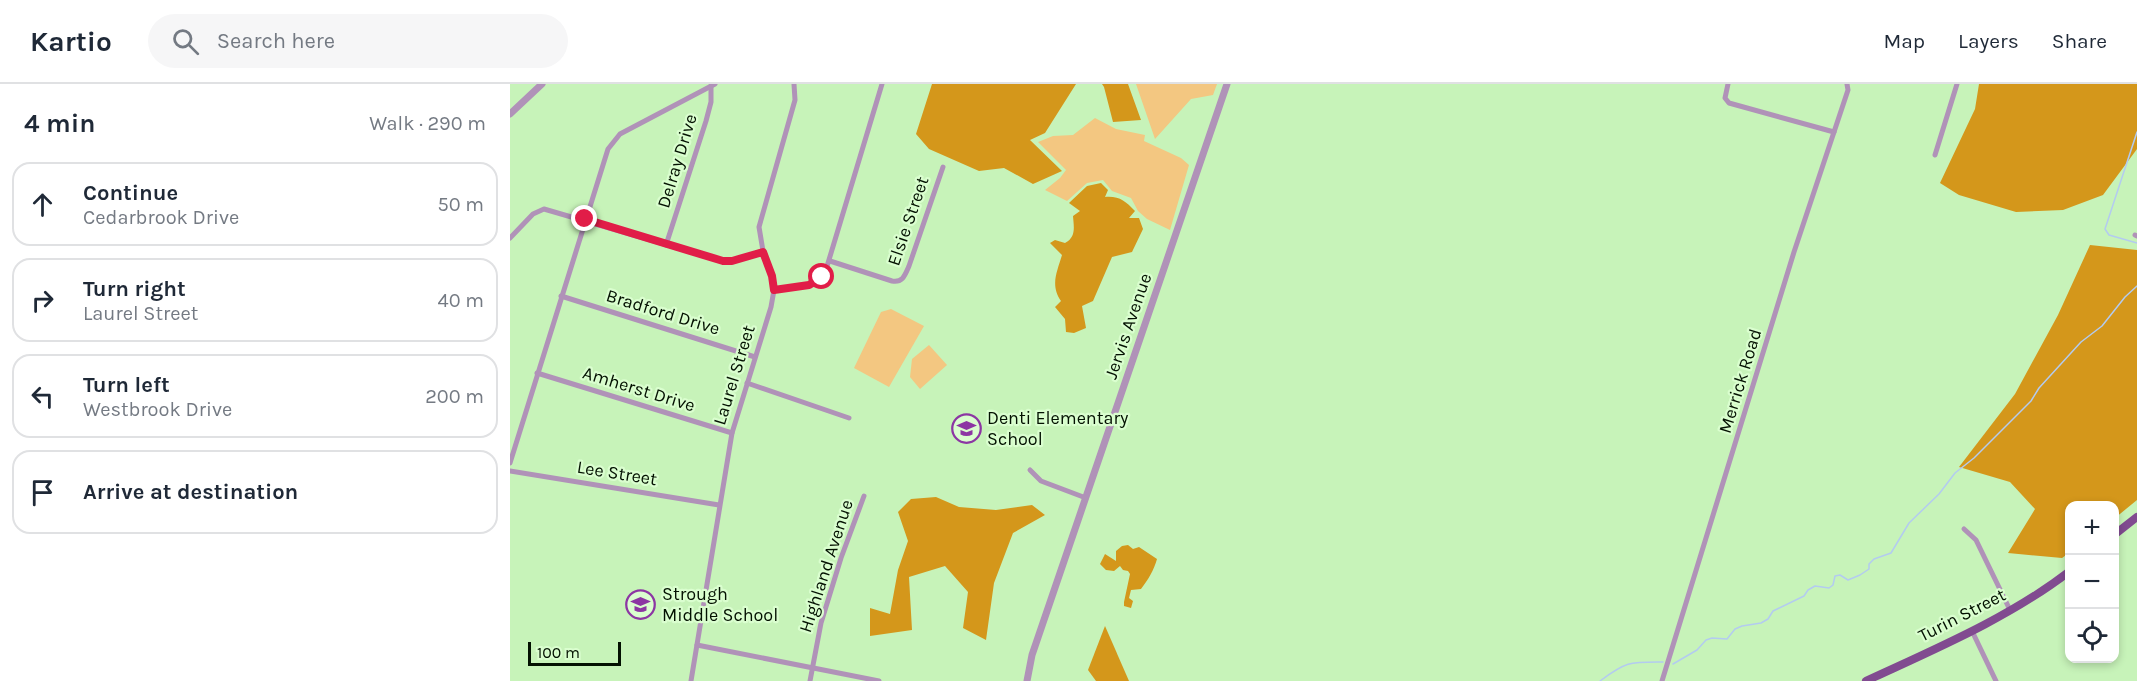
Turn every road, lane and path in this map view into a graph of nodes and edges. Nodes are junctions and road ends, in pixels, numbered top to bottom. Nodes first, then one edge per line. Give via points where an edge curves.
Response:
1 (542, 84) edge
2 (794, 84) edge
3 (882, 84) edge
4 (1227, 84) edge
5 (1728, 84) edge
6 (1855, 84) edge
7 (1957, 84) edge
8 (713, 85) edge
9 (1848, 87) edge
10 (510, 114) edge
11 (1834, 132) junction
12 (1935, 155) dead end
13 (943, 167) dead end
14 (585, 219) junction
15 (510, 238) edge
16 (666, 245) junction
17 (763, 252) junction
18 (830, 261) junction
19 (774, 290) junction
20 (561, 296) junction
21 (755, 357) junction
22 (537, 373) junction
23 (747, 383) junction
24 (849, 418) dead end
25 (732, 433) junction
26 (510, 463) edge
27 (1030, 470) dead end
28 (510, 471) edge
29 (864, 496) dead end
30 (1086, 498) junction
31 (719, 505) junction
32 (2137, 517) edge
33 (1964, 529) dead end
34 (2119, 532) edge
35 (2065, 574) edge
36 (2010, 610) junction
37 (1972, 631) junction
38 (697, 645) junction
39 (813, 667) junction
40 (691, 681) edge
41 (810, 681) edge
42 (879, 681) edge
43 (1027, 681) edge
44 (1662, 681) edge
45 (1866, 681) edge
46 (1996, 681) edge

1 - 10 street
2 - 17 street, Laurel Street via 795,100 759,226
3 - 18 street
4 - 30 street, Jervis Avenue
5 - 11 street via 1725,98 1729,103
6 - 9 street
7 - 12 street
8 - 14 street via 612,141
8 - 16 street, Delray Drive via 709,111
9 - 11 street, Merrick Road
11 - 44 street, Merrick Road
13 - 18 street, Elsie Street via 902,280 892,281
14 - 15 street via 544,208
14 - 16 street
14 - 20 street
16 - 17 street via 723,261
17 - 19 street, Laurel Street
18 - 19 street via 818,280
19 - 21 street, Laurel Street
20 - 21 street, Bradford Drive
20 - 22 street
21 - 23 street, Laurel Street
22 - 25 street, Amherst Drive
22 - 26 street
23 - 24 street
23 - 25 street, Laurel Street
25 - 31 street, Laurel Street
27 - 30 street via 1041,482
28 - 31 street, Lee Street
29 - 39 street, Highland Avenue via 821,622
30 - 43 street, Jervis Avenue via 1032,655
31 - 38 street, Laurel Street
32 - 34 main road
33 - 36 street via 1976,540
35 - 36 main road, Turin Street
36 - 37 main road, Turin Street
37 - 45 main road, Turin Street
37 - 46 street
38 - 39 street
38 - 40 street, Laurel Street
39 - 41 street, Highland Avenue
39 - 42 street

